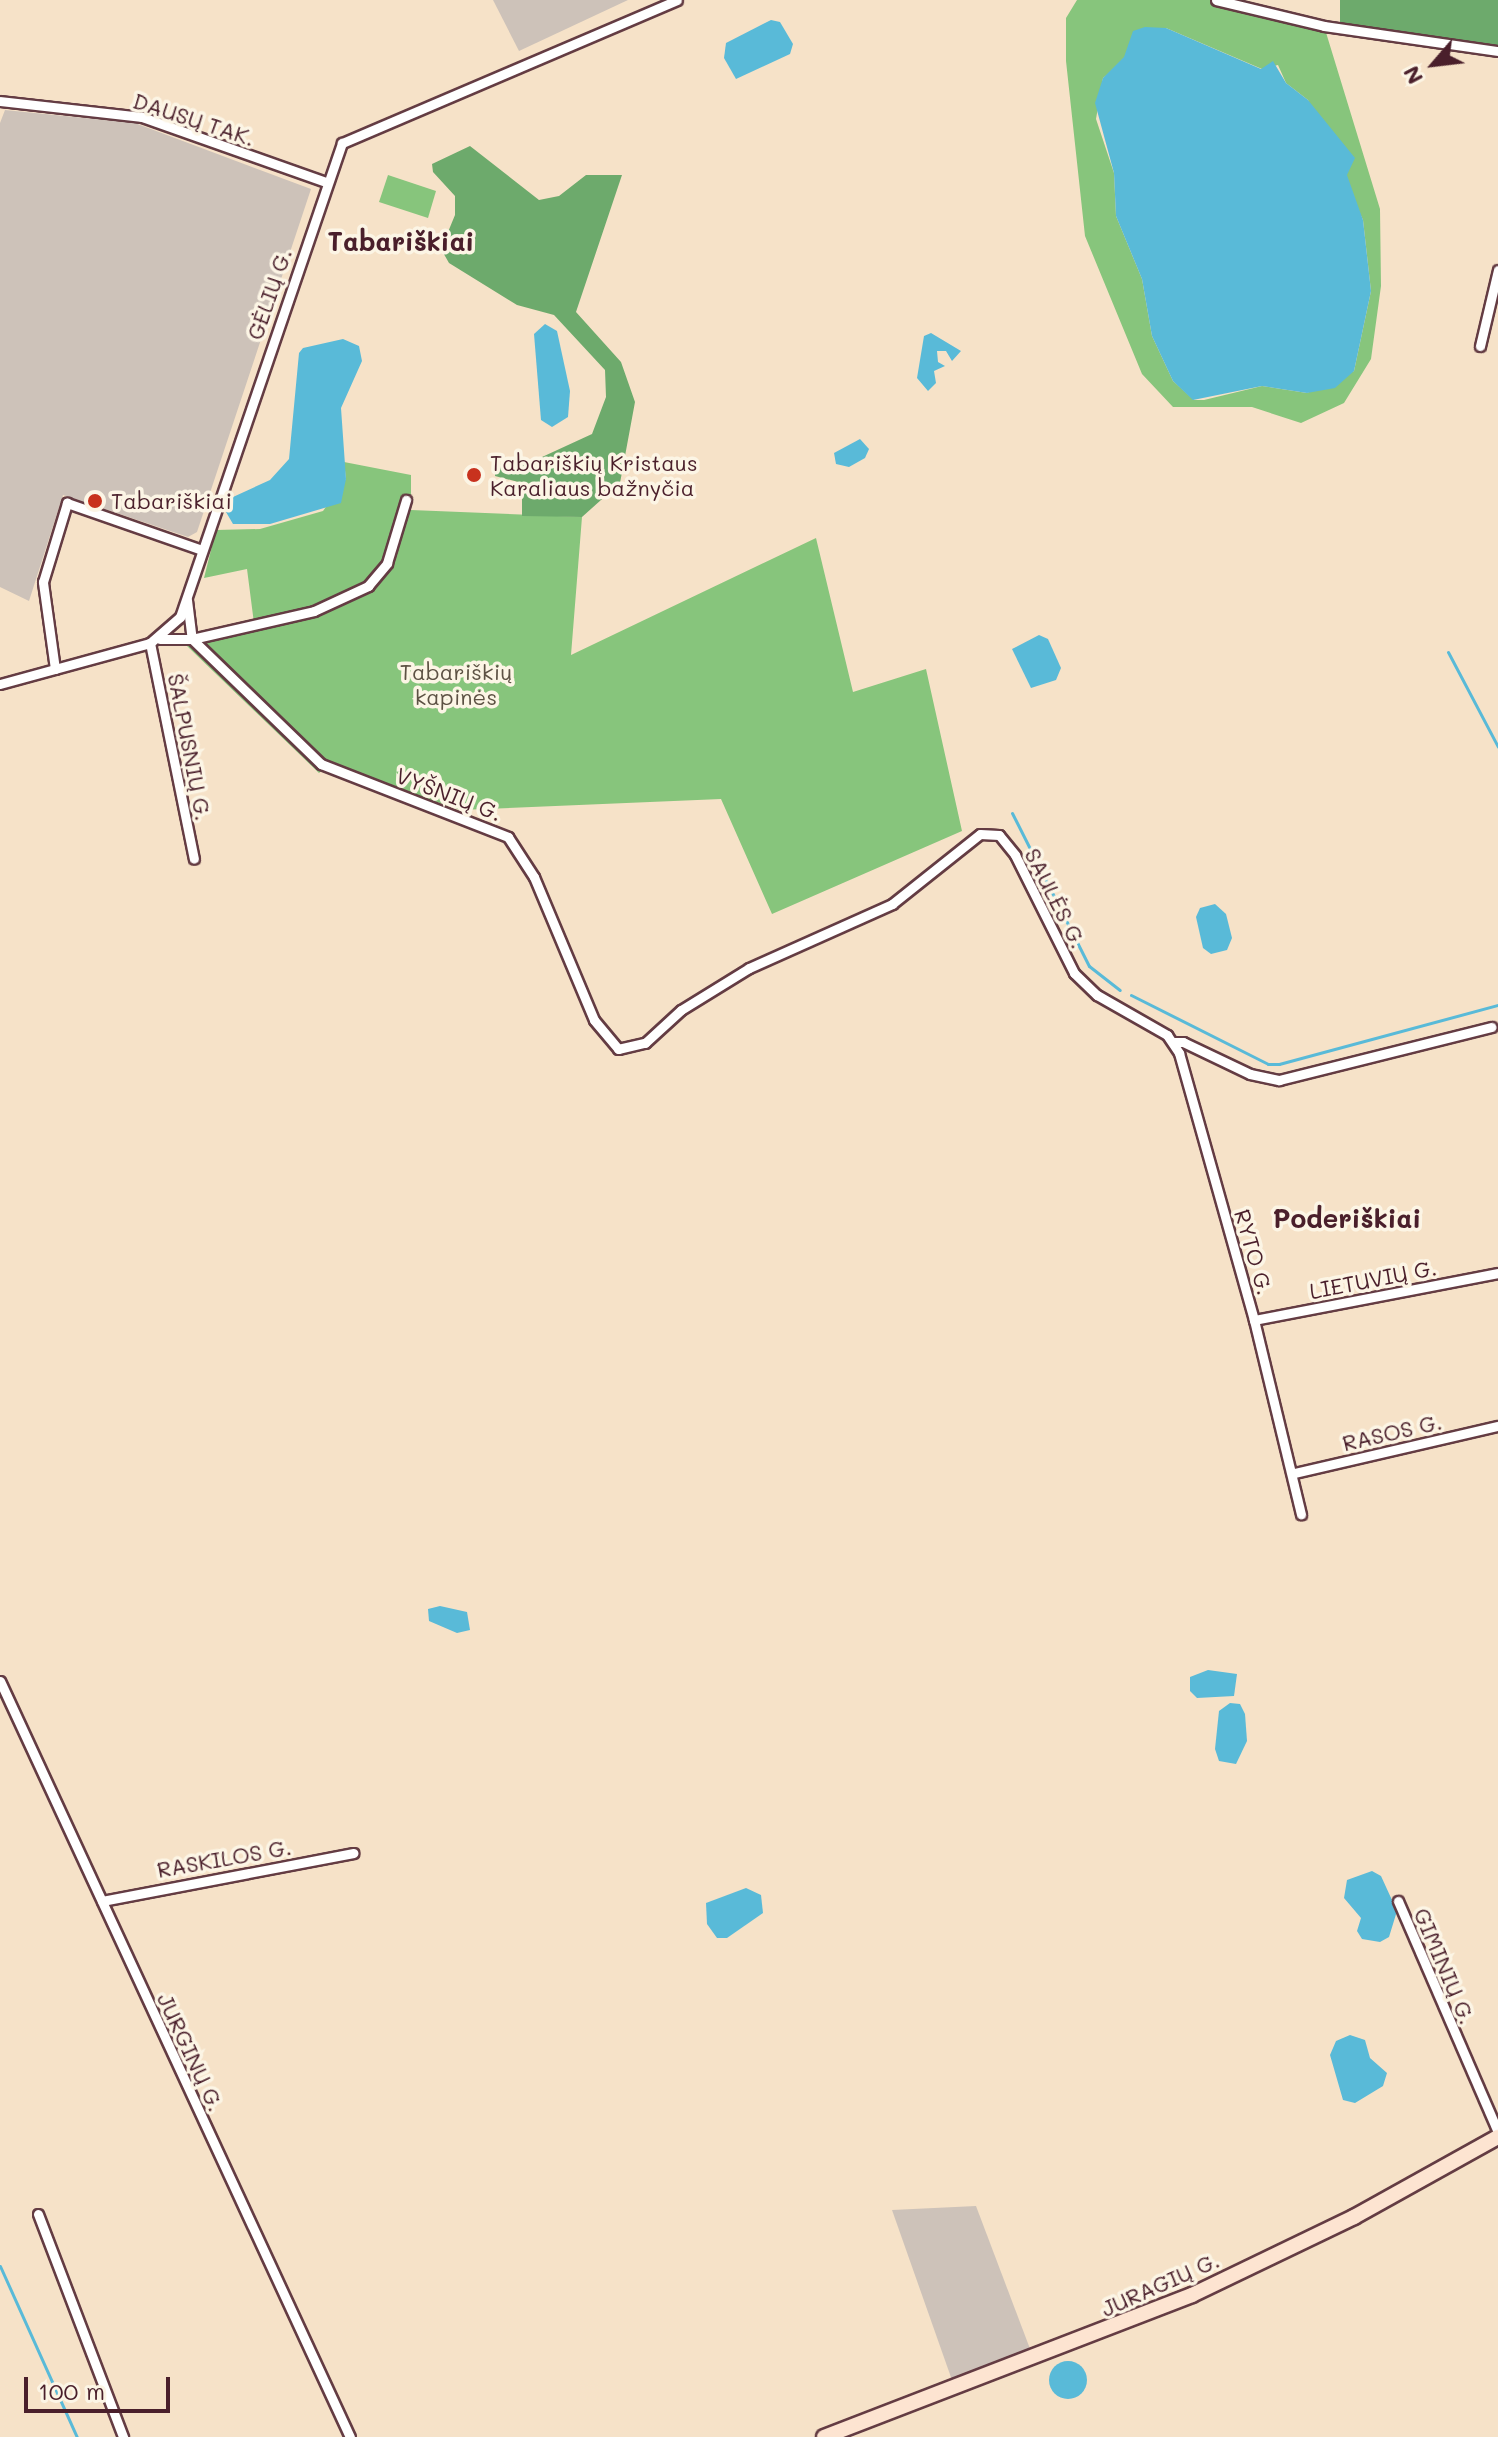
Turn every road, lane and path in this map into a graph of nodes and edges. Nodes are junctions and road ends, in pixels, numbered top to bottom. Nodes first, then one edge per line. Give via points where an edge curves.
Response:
1 (677, 0) edge
2 (1216, 0) edge
3 (1498, 51) edge
4 (0, 101) edge
5 (326, 182) junction
6 (1498, 270) edge
7 (1480, 346) dead end
8 (406, 500) dead end
9 (202, 550) junction
10 (187, 600) junction
11 (192, 639) junction
12 (155, 641) junction
13 (55, 669) junction
14 (0, 684) edge
15 (194, 859) dead end
16 (1491, 1027) dead end
17 (1173, 1042) junction
18 (618, 1049) joint
19 (1498, 1273) edge
20 (1254, 1320) junction
21 (1498, 1426) edge
22 (1294, 1473) junction
23 (1301, 1514) dead end
24 (0, 1681) edge
25 (353, 1853) dead end
26 (102, 1901) junction
27 (1398, 1901) dead end
28 (1498, 2134) edge
29 (38, 2214) dead end
30 (123, 2437) edge
31 (350, 2437) edge
32 (824, 2437) edge

1 - 5 street, GĖLIŲ G. via 356,134 342,143
2 - 3 street via 1324,26
4 - 5 street, DAUSŲ TAK. via 142,117
5 - 9 street, GĖLIŲ G.
6 - 7 street
8 - 11 street via 387,563 368,586 314,611
9 - 10 street, GĖLIŲ G.
9 - 13 street via 67,503 43,582
10 - 11 street
10 - 12 street, GĖLIŲ G. via 180,617
11 - 12 street
11 - 18 street, VYŠNIŲ G. via 321,764 508,837 534,877 594,1020
12 - 13 street
12 - 15 street, ŠALPUSNIŲ G.
13 - 14 street
16 - 17 street, SAULĖS G. via 1279,1080 1250,1074
17 - 18 street, SAULĖS G. via 1084,985 1061,951 1007,843 988,832 892,904 749,968 681,1010 645,1043
17 - 20 street, RYTO G.
19 - 20 street, LIETUVIŲ G.
20 - 22 street, RYTO G.
21 - 22 street, RASOS G.
22 - 23 street, RYTO G.
24 - 26 street, JURGINŲ G.
25 - 26 street, RASKILOS G.
26 - 31 street, JURGINŲ G.
27 - 28 street, GIMINIŲ G.
28 - 32 main road, JURAGIŲ G. via 1368,2210 1192,2295
29 - 30 street

